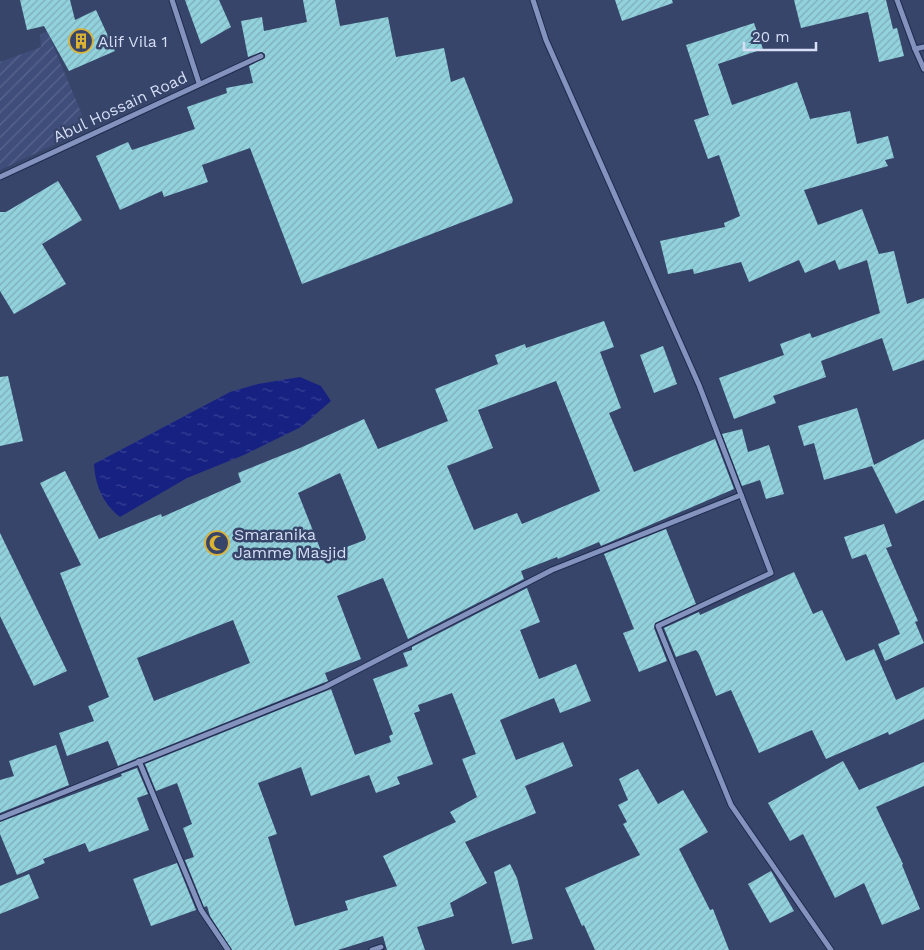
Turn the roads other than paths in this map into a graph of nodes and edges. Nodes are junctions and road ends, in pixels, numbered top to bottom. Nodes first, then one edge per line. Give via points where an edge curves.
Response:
1 (172, 0) edge
2 (533, 0) edge
3 (897, 0) edge
4 (924, 48) edge
5 (916, 49) junction
6 (260, 56) dead end
7 (924, 69) edge
8 (198, 83) junction
9 (0, 177) edge
10 (741, 495) junction
11 (139, 761) junction
12 (0, 818) edge
13 (381, 948) dead end
14 (228, 950) edge
15 (372, 950) edge
16 (831, 950) edge

1 - 8 street, Abul Hossain Road
2 - 10 street via 546,40 699,385
3 - 5 street
4 - 5 street
5 - 7 street
6 - 8 street
8 - 9 street, Abul Hossain Road
10 - 11 street via 552,570 324,687
10 - 16 street via 771,573 658,626 731,805
11 - 12 street
11 - 14 street via 200,910
13 - 15 street

